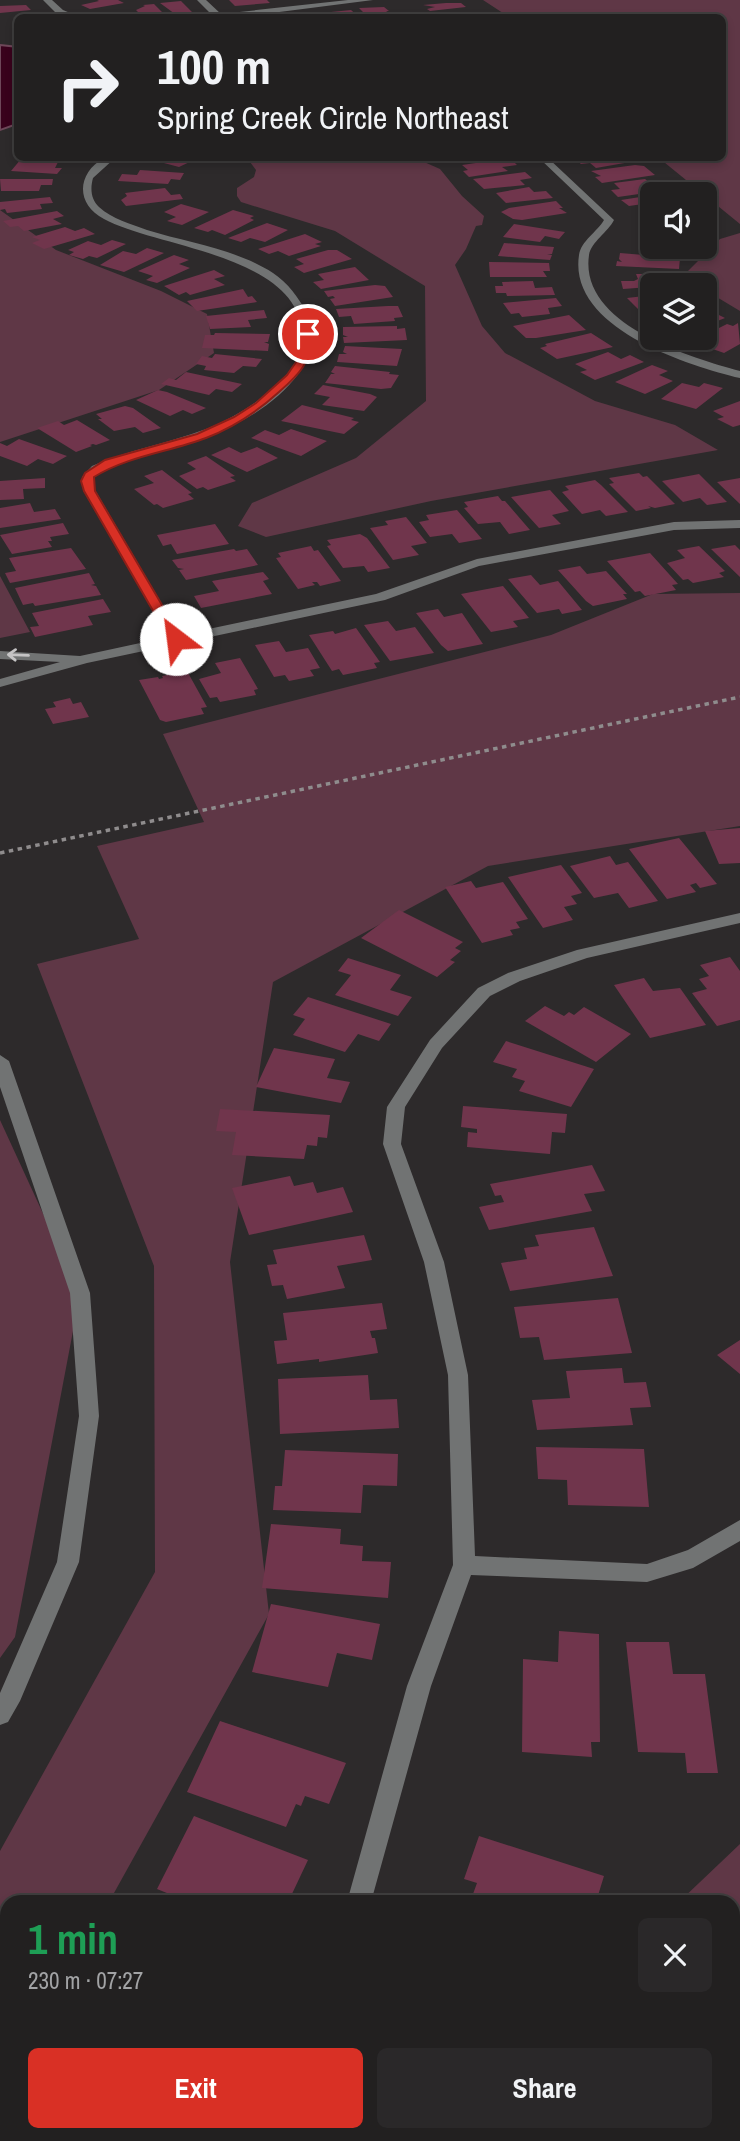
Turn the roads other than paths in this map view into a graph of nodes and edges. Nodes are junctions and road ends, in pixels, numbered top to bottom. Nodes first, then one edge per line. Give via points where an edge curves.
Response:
1 (47, 0) edge
2 (201, 0) edge
3 (369, 0) edge
4 (66, 14) edge
5 (216, 14) edge
6 (237, 14) edge
7 (103, 161) edge
8 (546, 161) edge
9 (740, 374) edge
10 (740, 524) edge
11 (176, 639) junction
12 (0, 655) edge
13 (85, 659) junction
14 (0, 683) edge
15 (740, 918) edge
16 (0, 1061) edge
17 (740, 1529) edge
18 (464, 1565) junction
19 (0, 1715) edge
20 (361, 1895) edge

1 - 4 street
2 - 5 street
3 - 6 street
7 - 11 street via 85,180 83,191 90,205 120,223 209,248 265,275 296,301 308,334 306,355 291,377 238,419 201,436 109,463 89,475 89,491
8 - 9 street via 609,220 584,250 583,267 596,303 615,321 678,355
10 - 11 street via 674,526 477,563 380,597
11 - 13 street
13 -> 12 street
13 - 14 street
15 - 18 street via 583,954 484,992 436,1044 396,1107 392,1144 434,1262 458,1375
16 - 19 street via 80,1293 89,1416 68,1562
17 - 18 street via 692,1560 647,1573
18 - 20 street via 419,1686

